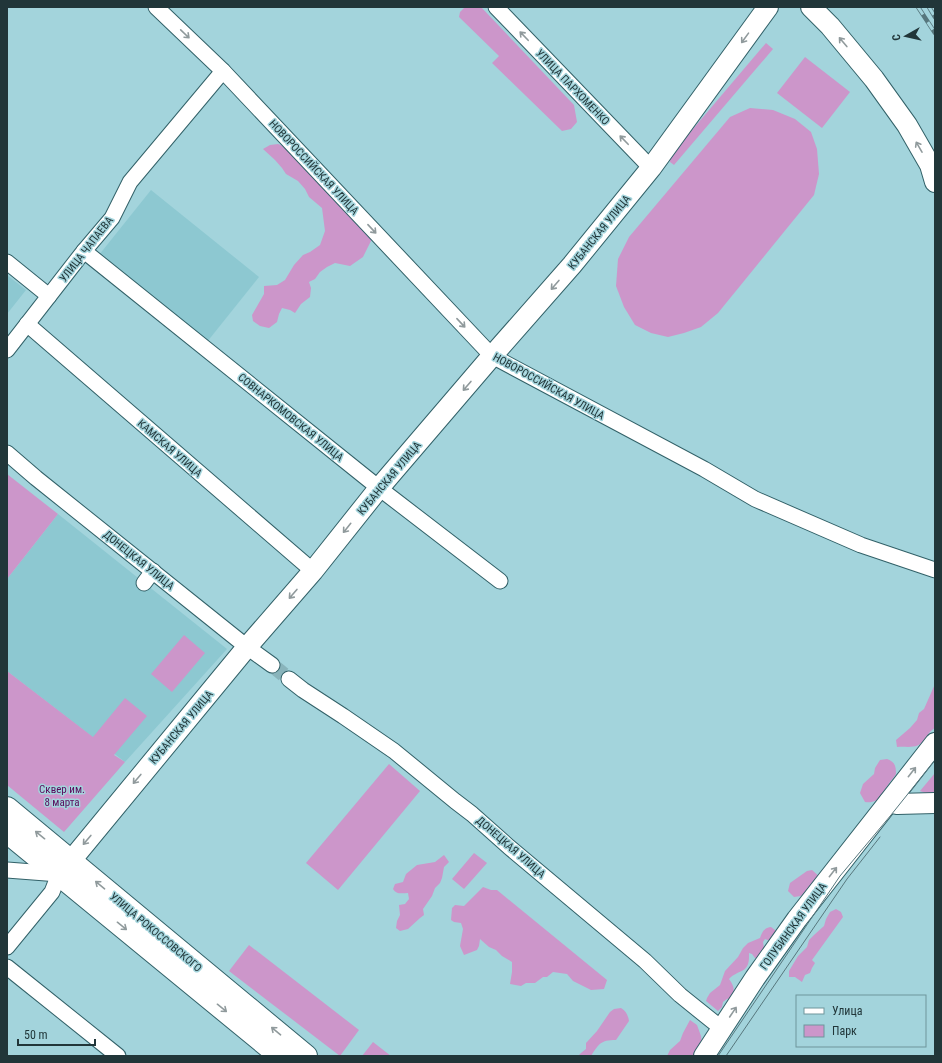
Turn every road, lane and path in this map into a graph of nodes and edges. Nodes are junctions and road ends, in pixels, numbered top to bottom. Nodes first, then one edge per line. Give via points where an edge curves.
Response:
1 (156, 7) edge
2 (496, 7) edge
3 (768, 7) edge
4 (811, 7) edge
5 (223, 71) junction
6 (651, 168) junction
7 (935, 182) edge
8 (84, 251) junction
9 (7, 262) edge
10 (49, 296) junction
11 (27, 324) junction
12 (7, 350) edge
13 (492, 356) junction
14 (7, 453) edge
15 (379, 488) junction
16 (935, 570) edge
17 (313, 571) junction
18 (500, 581) dead end
19 (247, 647) junction
20 (272, 665) tunnel mouth
21 (289, 679) tunnel mouth
22 (935, 743) edge
23 (889, 802) junction
24 (935, 803) edge
25 (7, 808) edge
26 (7, 832) edge
27 (65, 867) junction
28 (7, 870) edge
29 (7, 946) edge
30 (7, 967) edge
31 (722, 1028) junction
32 (118, 1056) edge
33 (280, 1056) edge
34 (306, 1056) edge
35 (704, 1056) edge

1 -> 5 street, НОВОРОССИЙСКАЯ УЛИЦА
6 -> 2 street, УЛИЦА ПАРХОМЕНКО
3 -> 6 main road, КУБАНСКАЯ УЛИЦА
7 -> 4 main road via 930,165 899,113 874,79
5 - 8 street, УЛИЦА ЧАПАЕВА via 130,182 112,218
5 -> 13 street, НОВОРОССИЙСКАЯ УЛИЦА
6 -> 13 main road, КУБАНСКАЯ УЛИЦА via 572,265
8 - 10 street, УЛИЦА ЧАПАЕВА
8 - 15 street, СОВНАРКОМОВСКАЯ УЛИЦА
9 - 10 street
10 - 11 street, УЛИЦА ЧАПАЕВА
11 - 12 street, УЛИЦА ЧАПАЕВА
11 - 17 street, КАМСКАЯ УЛИЦА
13 -> 15 main road, КУБАНСКАЯ УЛИЦА
13 - 16 street, НОВОРОССИЙСКАЯ УЛИЦА via 755,498 861,545
14 - 19 street, ДОНЕЦКАЯ УЛИЦА via 148,577
15 -> 17 main road, КУБАНСКАЯ УЛИЦА
15 - 18 street, СОВНАРКОМОВСКАЯ УЛИЦА
17 -> 19 main road, КУБАНСКАЯ УЛИЦА
19 - 20 street, ДОНЕЦКАЯ УЛИЦА
19 -> 27 main road, КУБАНСКАЯ УЛИЦА
21 - 31 street, ДОНЕЦКАЯ УЛИЦА via 394,751 472,814 645,961 680,995
23 -> 22 main road, ГОЛУБИНСКАЯ УЛИЦА
23 - 24 main road
31 -> 23 main road, ГОЛУБИНСКАЯ УЛИЦА via 797,919
27 -> 25 highway, УЛИЦА РОКОССОВСКОГО
26 - 27 highway, УЛИЦА РОКОССОВСКОГО
27 - 28 street
27 - 29 street, КУБАНСКАЯ УЛИЦА via 52,892
27 -> 33 highway, УЛИЦА РОКОССОВСКОГО
34 -> 27 highway, УЛИЦА РОКОССОВСКОГО
30 - 32 street
31 - 35 main road, ГОЛУБИНСКАЯ УЛИЦА

